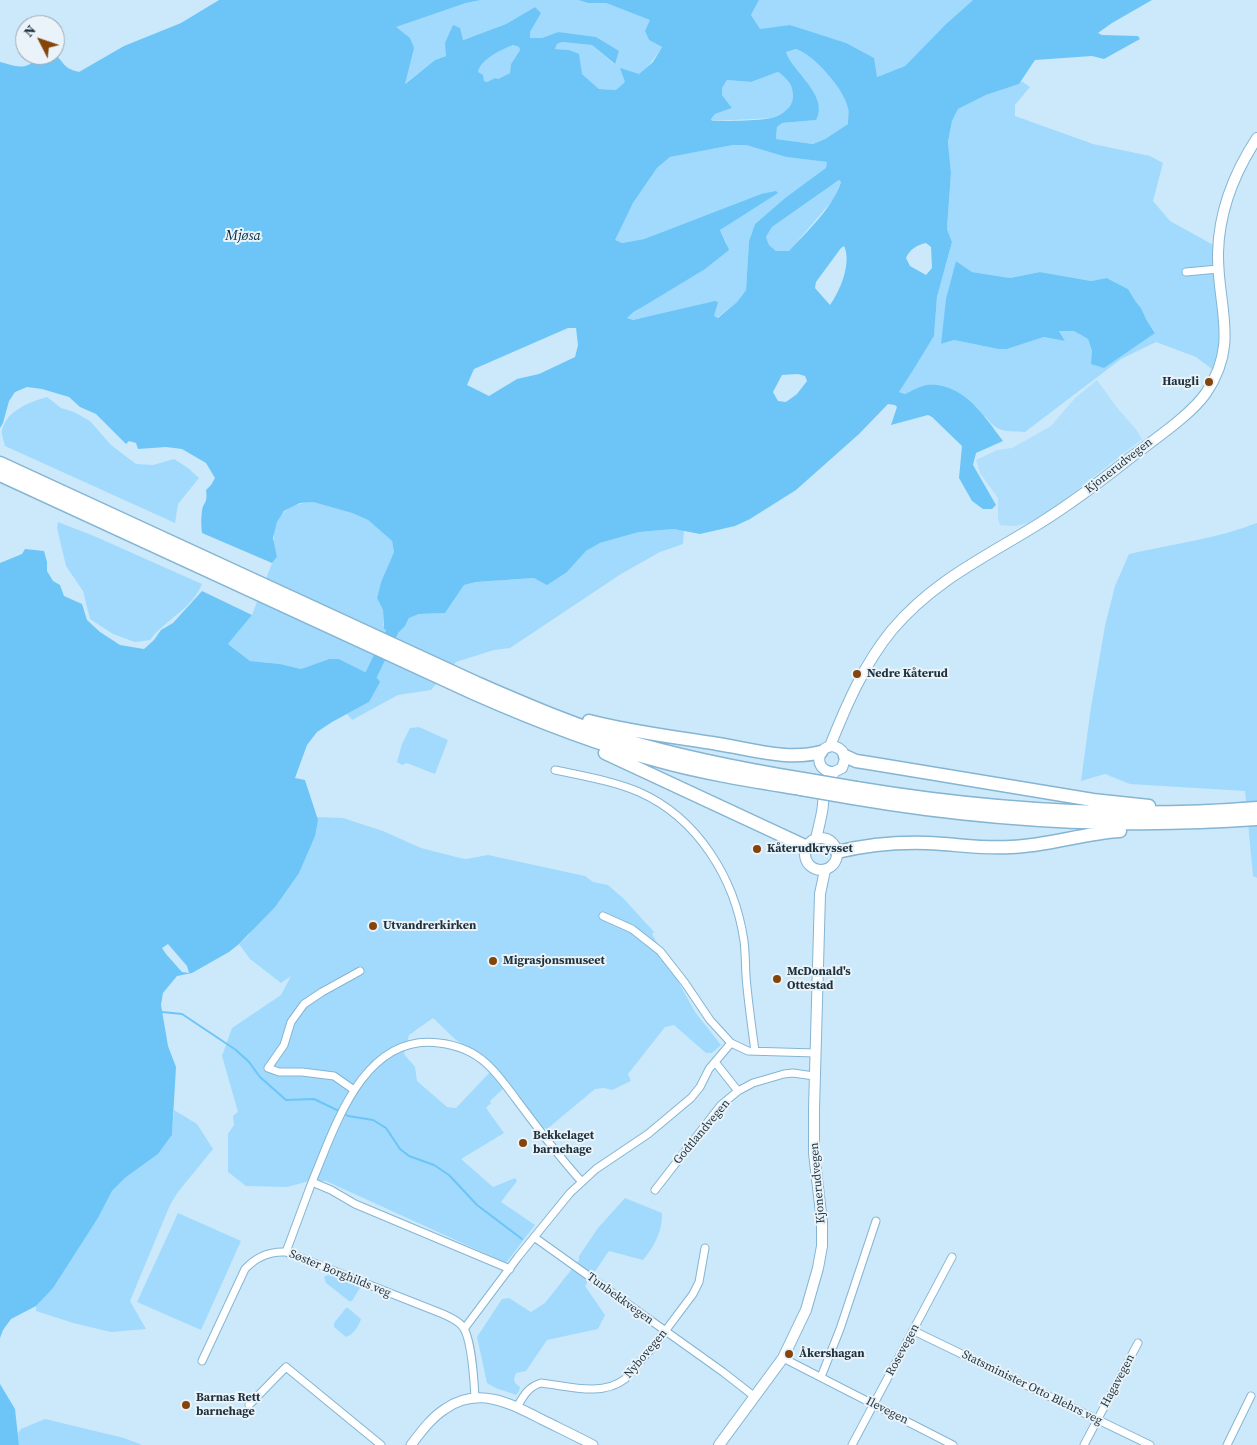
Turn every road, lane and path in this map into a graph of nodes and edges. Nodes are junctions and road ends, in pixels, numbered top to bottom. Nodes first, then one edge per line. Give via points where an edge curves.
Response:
1 (1257, 138) edge
2 (1218, 269) junction
3 (1186, 272) dead end
4 (0, 463) edge
5 (0, 475) edge
6 (368, 638) junction
7 (547, 719) junction
8 (834, 750) junction
9 (823, 768) junction
10 (555, 770) dead end
11 (834, 772) junction
12 (855, 793) junction
13 (824, 794) junction
14 (1257, 808) edge
15 (1211, 812) junction
16 (1257, 819) edge
17 (822, 820) junction
18 (1167, 824) junction
19 (828, 840) junction
20 (811, 843) junction
21 (837, 852) junction
22 (820, 869) junction
23 (603, 916) dead end
24 (360, 971) dead end
25 (731, 1043) junction
26 (755, 1051) junction
27 (815, 1053) junction
28 (715, 1062) junction
29 (814, 1076) junction
30 (354, 1090) junction
31 (738, 1091) junction
32 (312, 1182) junction
33 (582, 1182) junction
34 (655, 1190) dead end
35 (876, 1221) dead end
36 (534, 1237) junction
37 (705, 1248) dead end
38 (286, 1252) junction
39 (952, 1257) dead end
40 (510, 1269) junction
41 (464, 1329) junction
42 (914, 1331) junction
43 (665, 1332) junction
44 (1138, 1343) dead end
45 (783, 1358) junction
46 (202, 1361) dead end
47 (821, 1377) junction
48 (1251, 1396) dead end
49 (475, 1397) junction
50 (755, 1397) junction
51 (248, 1405) dead end
52 (874, 1405) junction
53 (517, 1407) junction
54 (1097, 1420) junction
55 (854, 1444) edge
56 (381, 1445) edge
57 (411, 1445) edge
58 (593, 1445) edge
59 (719, 1445) edge
60 (953, 1445) edge
61 (1084, 1445) edge
62 (1150, 1445) edge
63 (1227, 1445) edge

1 - 2 main road, Kjonerudvegen via 1226,202 1219,239
2 - 3 street
2 - 8 main road, Kjonerudvegen via 1224,312 1224,346 1218,372 1205,394 1193,408 1088,491 960,570 930,593 892,630 875,654 844,716
4 - 6 highway
5 - 6 highway
6 - 7 highway via 482,697
7 - 8 highway via 781,754
7 - 12 highway, bridge via 603,745 660,762 702,772
7 - 20 highway via 595,748
8 - 9 main road, Kjonerudvegen via 819,760
8 - 11 main road, Kjonerudvegen via 845,762
8 - 15 highway via 859,761 1093,800
9 - 11 main road
9 - 13 main road, Kjonerudvegen
10 - 26 street via 640,793 669,809 704,843 723,876 738,914 744,941
11 - 13 main road, Kjonerudvegen
12 - 15 highway via 1045,811
12 - 18 highway via 934,811 1011,819
13 - 17 main road, Kjonerudvegen
14 - 15 highway
16 - 18 highway
17 - 19 main road, Kjonerudvegen
17 - 20 main road, Kjonerudvegen
18 - 21 highway via 1012,848 908,842
19 - 20 main road
19 - 21 main road, Kjonerudvegen
20 - 22 main road, Kjonerudvegen via 806,859
21 - 22 main road via 832,865
22 - 27 main road, Kjonerudvegen
23 - 25 street via 632,929 660,951 710,1020
24 - 30 street via 304,1004 292,1022 284,1045 268,1068 279,1072 334,1076
25 - 26 street
25 - 28 street
26 - 27 street
27 - 29 main road, Kjonerudvegen
28 - 31 street
28 - 33 street via 691,1098
29 - 31 street, Godtlandvegen via 793,1072
29 - 45 main road, Kjonerudvegen via 814,1153 822,1246 813,1290
30 - 32 street
30 - 33 street via 387,1055 402,1047 428,1042 466,1050 493,1070
31 - 34 street, Godtlandvegen via 721,1105
32 - 38 street
32 - 40 street via 355,1204
33 - 36 street
35 - 47 street
36 - 40 street
36 - 43 street, Tunbekkvegen
37 - 43 street, Nybovegen via 696,1288
38 - 41 street, Søster Borghilds veg via 443,1314
38 - 46 street, Søster Borghilds veg via 265,1255 245,1269
39 - 42 street, Rosevegen
40 - 41 street
41 - 49 street
42 - 52 street, Rosevegen
42 - 54 street, Statsminister Otto Blehrs veg
43 - 50 street, Tunbekkvegen
43 - 53 street, Nybovegen via 620,1384 596,1389 541,1383 525,1392
44 - 54 street, Hagavegen
45 - 47 street, Ilevegen
45 - 50 main road, Kjonerudvegen
47 - 52 street, Ilevegen
48 - 63 street
49 - 53 street via 492,1398
49 - 57 street via 446,1408
50 - 59 main road, Kjonerudvegen
51 - 56 street via 286,1367
52 - 55 street, Rosevegen
52 - 60 street, Ilevegen
53 - 58 street
54 - 61 street, Hagavegen
54 - 62 street, Statsminister Otto Blehrs veg

